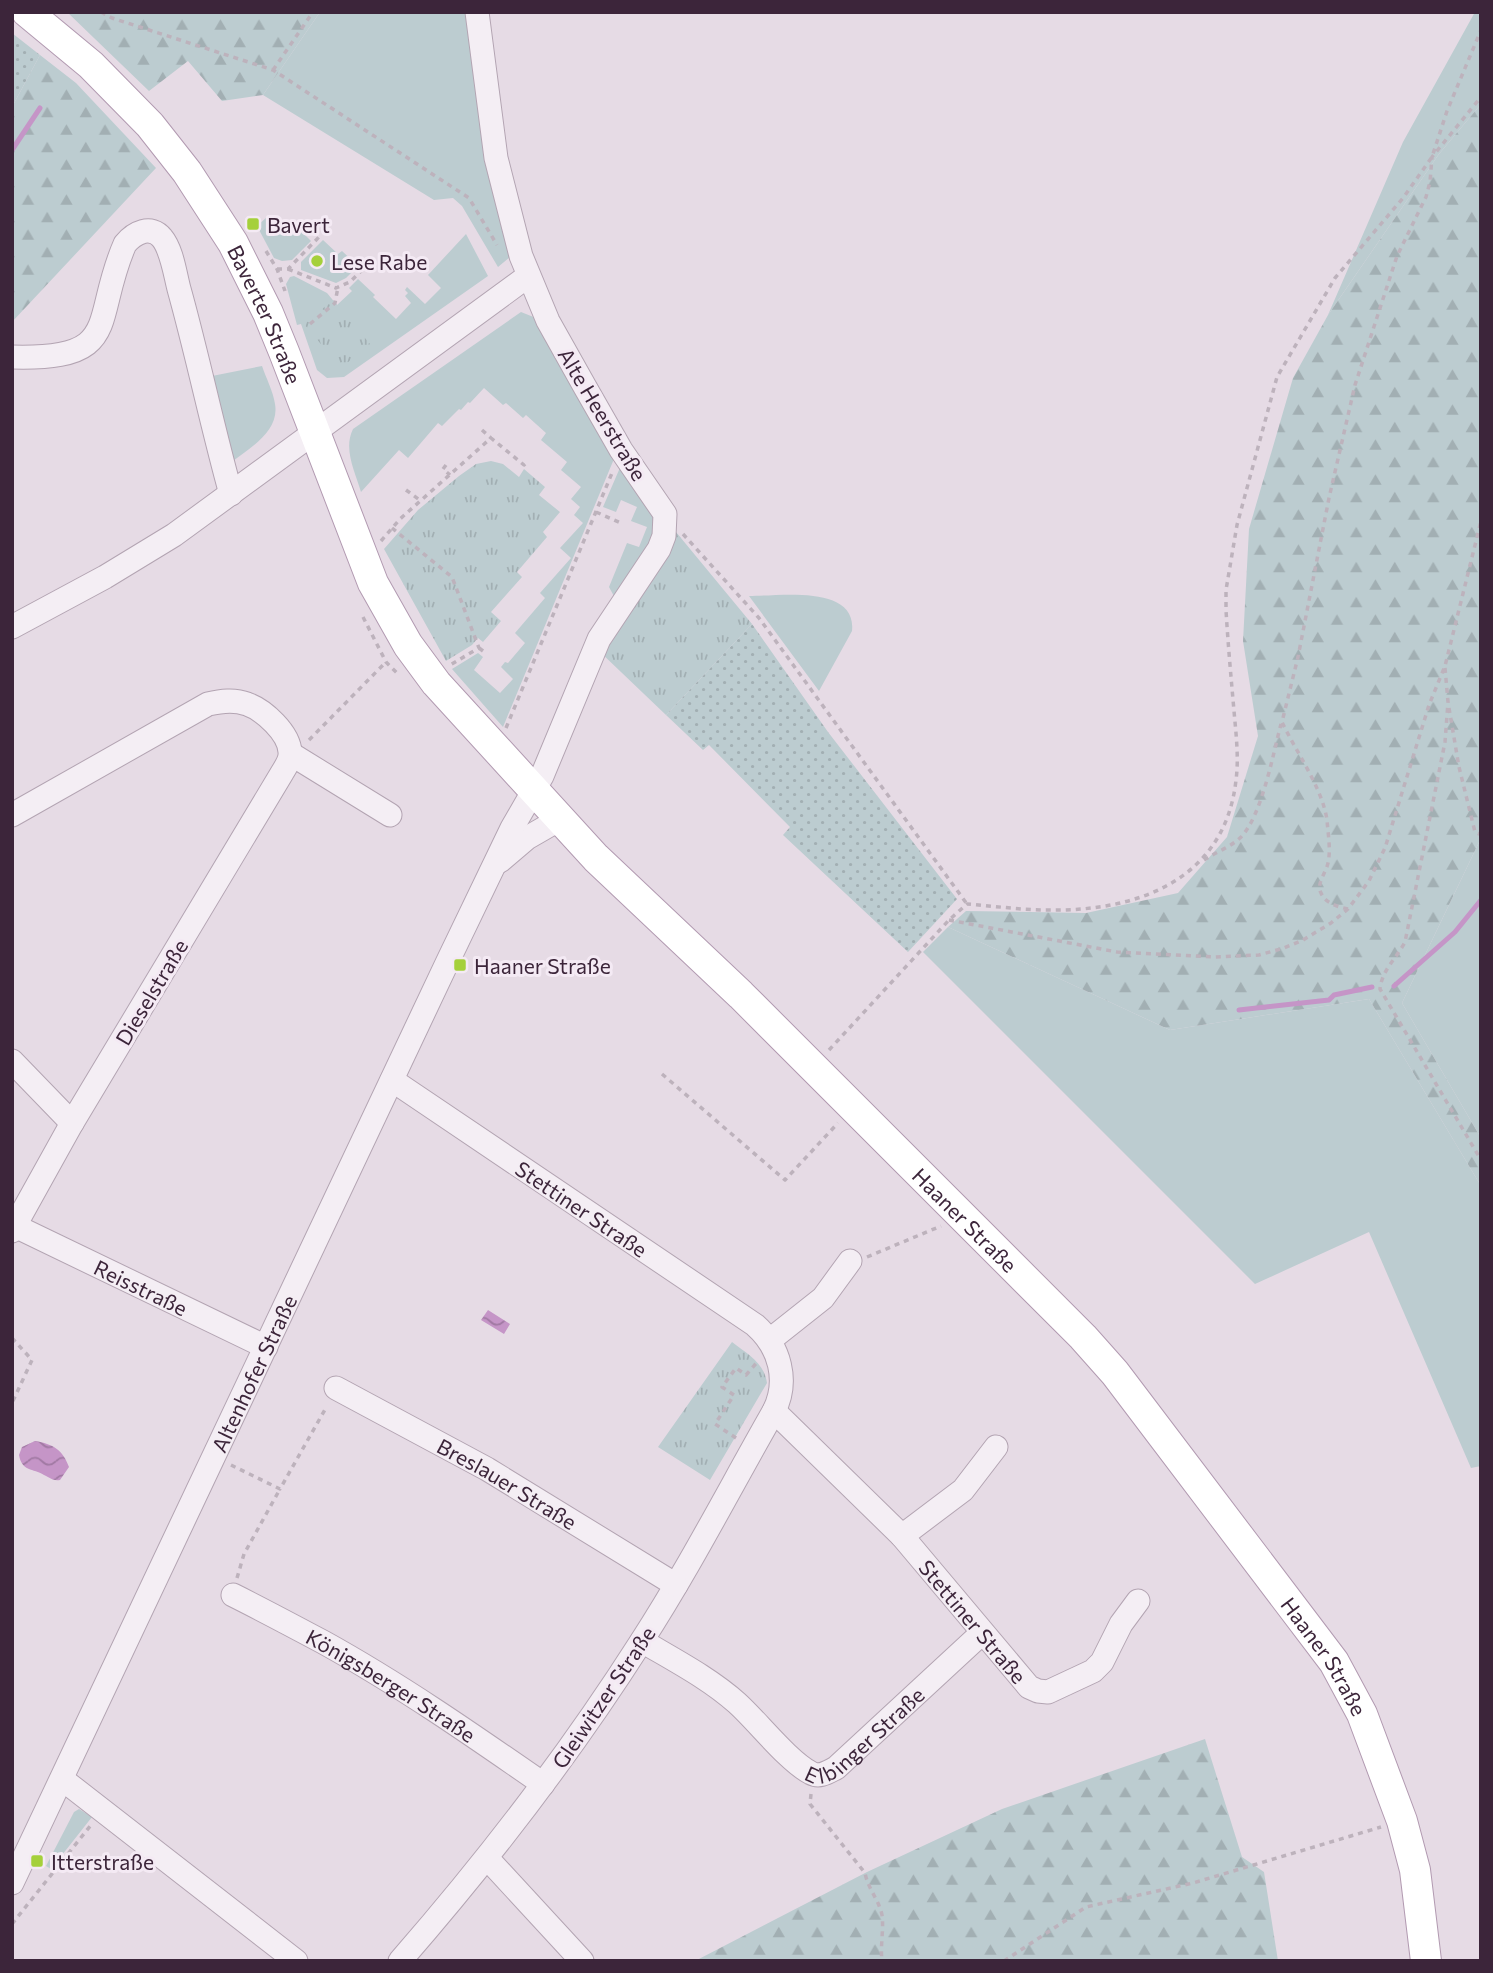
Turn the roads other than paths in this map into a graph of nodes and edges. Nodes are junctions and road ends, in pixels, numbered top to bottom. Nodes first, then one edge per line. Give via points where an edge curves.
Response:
1 (27, 12) edge
2 (477, 12) edge
3 (525, 266) junction
4 (12, 357) edge
5 (314, 432) junction
6 (231, 494) junction
7 (12, 628) edge
8 (290, 754) junction
9 (534, 791) junction
10 (12, 815) edge
11 (390, 815) dead end
12 (560, 819) junction
13 (495, 865) junction
14 (12, 1061) edge
15 (392, 1080) junction
16 (72, 1122) junction
17 (14, 1228) edge
18 (850, 1261) road end
19 (771, 1344) junction
20 (266, 1347) junction
21 (337, 1388) road end
22 (774, 1411) junction
23 (996, 1447) dead end
24 (902, 1536) junction
25 (676, 1585) junction
26 (233, 1595) road end
27 (1138, 1601) dead end
28 (982, 1633) junction
29 (642, 1641) junction
30 (62, 1779) junction
31 (543, 1784) junction
32 (487, 1858) junction
33 (12, 1883) edge
34 (296, 1961) edge
35 (400, 1961) edge
36 (582, 1961) edge
37 (1426, 1961) edge

1 - 5 main road, Baverter Straße via 128,101 187,172 247,269
2 - 3 street, Alte Heerstraße via 496,158
3 - 5 street
3 - 9 street, Alte Heerstraße via 548,321 621,450 665,514 659,549 599,639
4 - 6 street via 59,356 91,342 125,244 141,232 160,235 186,312
5 - 6 street
5 - 9 main road, Haaner Straße via 373,583 408,645 436,683
6 - 7 street via 174,535
8 - 10 street via 283,735 259,710 219,701 190,712
8 - 11 street
8 - 16 street, Dieselstraße
9 - 12 main road, Haaner Straße
9 - 13 street, Altenhofer Straße
12 - 13 street, Altenhofer Straße via 527,838
12 - 37 main road, Haaner Straße via 854,1106 1115,1373 1334,1662 1362,1714 1415,1870
13 - 15 street, Altenhofer Straße
14 - 16 street
15 - 19 street, Stettiner Straße via 755,1325
15 - 20 street, Altenhofer Straße
16 - 17 street, Dieselstraße
17 - 20 street, Reisstraße
18 - 19 street via 823,1298
19 - 22 street via 782,1376
20 - 30 street, Altenhofer Straße
21 - 25 street, Breslauer Straße via 487,1469
22 - 24 street, Stettiner Straße
22 - 25 street, Gleiwitzer Straße
23 - 24 street via 963,1490
24 - 28 street, Stettiner Straße
25 - 29 street, Gleiwitzer Straße
26 - 31 street, Königsberger Straße via 375,1673
27 - 28 street, Stettiner Straße via 1102,1662 1048,1692 1029,1687
28 - 29 street, Elbinger Straße via 836,1768 822,1775 801,1765 722,1690
29 - 31 street, Gleiwitzer Straße
30 - 33 street, Altenhofer Straße
30 - 34 street
31 - 32 street, Gleiwitzer Straße
32 - 35 street, Gleiwitzer Straße
32 - 36 street

